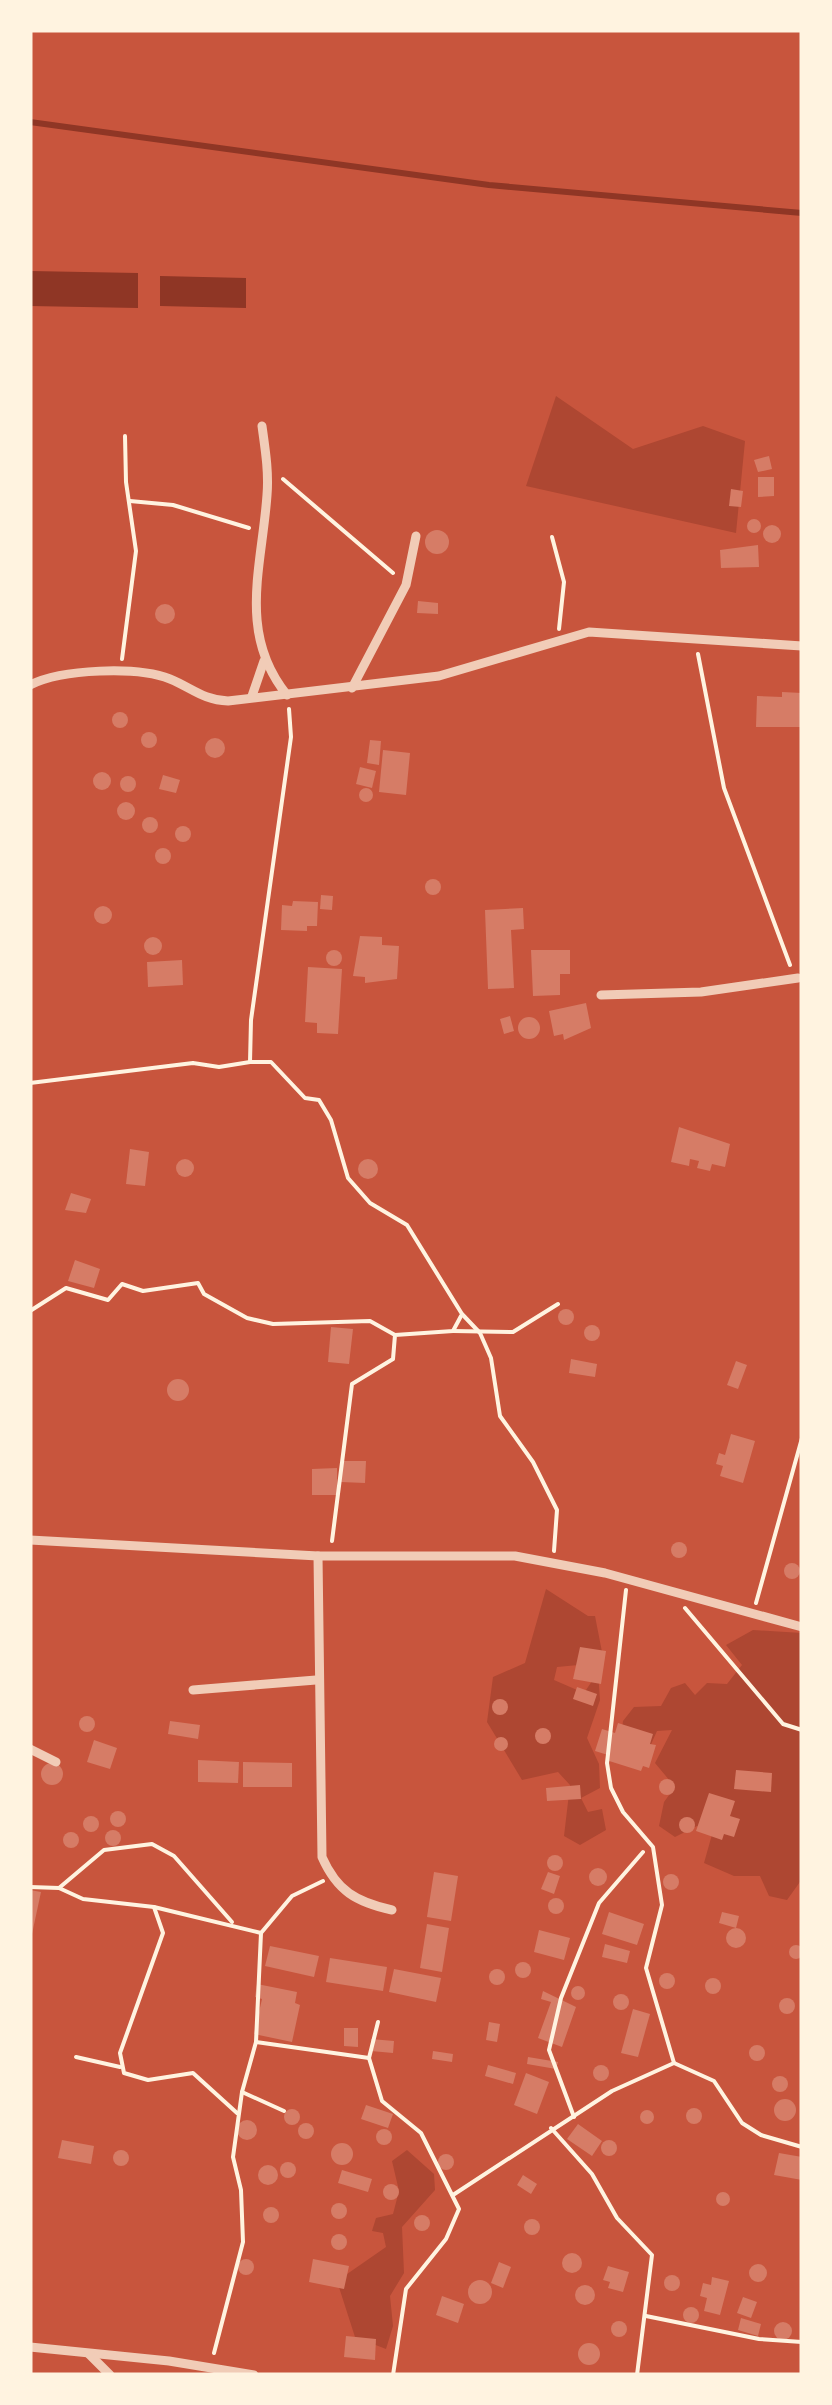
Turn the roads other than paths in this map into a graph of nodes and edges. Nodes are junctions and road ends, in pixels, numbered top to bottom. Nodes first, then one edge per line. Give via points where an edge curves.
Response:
1 (262, 426) dead end
2 (416, 536) dead end
3 (802, 646) edge
4 (264, 661) junction
5 (30, 685) edge
6 (352, 688) junction
7 (288, 695) junction
8 (252, 696) junction
9 (791, 967) road end
10 (800, 980) edge
11 (601, 995) dead end
12 (30, 1540) edge
13 (318, 1556) junction
14 (802, 1627) edge
15 (316, 1680) junction
16 (192, 1690) dead end
17 (30, 1749) edge
18 (56, 1762) dead end
19 (392, 1910) dead end
20 (30, 2346) edge
21 (89, 2354) junction
22 (110, 2375) edge
23 (254, 2375) edge

1 - 4 street via 267,500 256,620
2 - 6 street via 406,585
3 - 6 street via 604,631 557,638 478,668
4 - 7 street
4 - 8 street
5 - 8 street via 72,673 121,674 160,676 210,700
6 - 7 street
7 - 8 street
9 - 10 street
10 - 11 street
12 - 13 street
13 - 14 street via 553,1561
13 - 15 street
15 - 16 street
15 - 19 street via 322,1857 331,1878 361,1903
17 - 18 street
20 - 21 street
21 - 22 street
21 - 23 street

